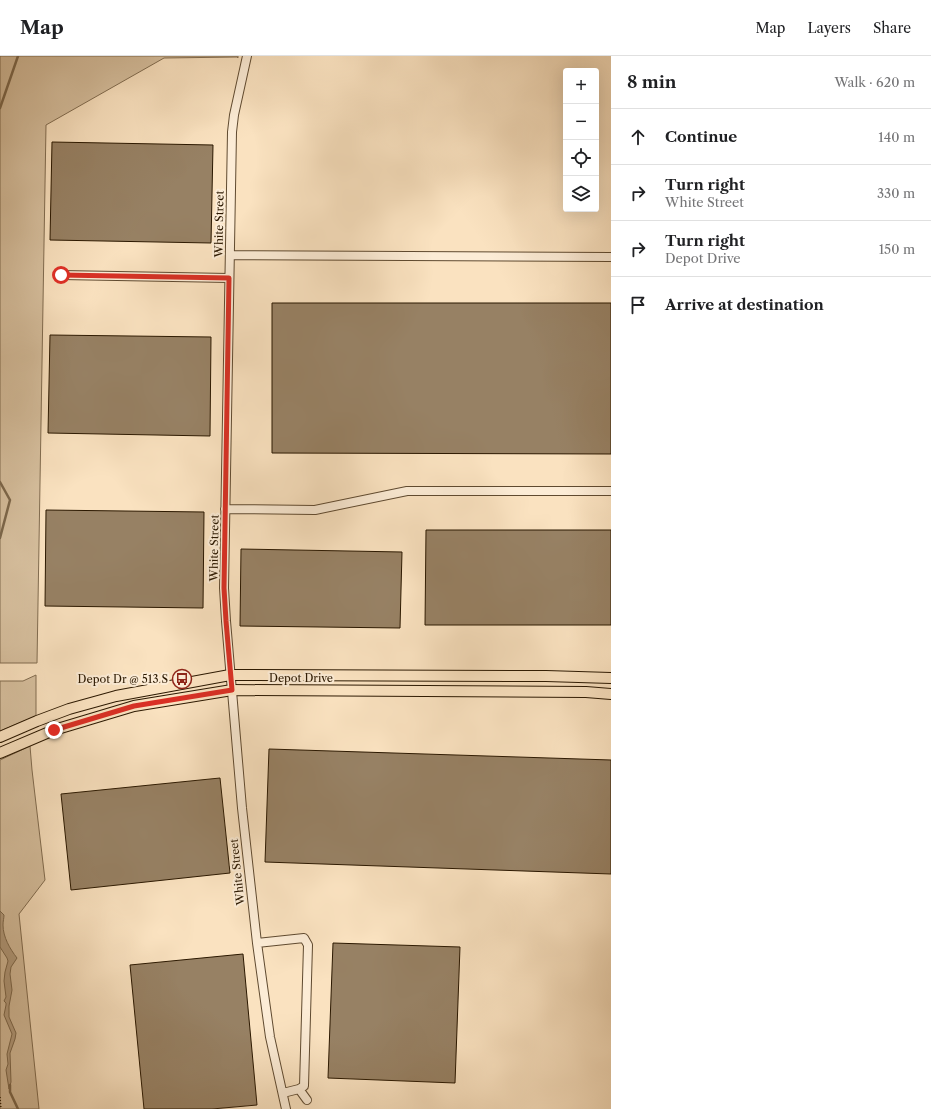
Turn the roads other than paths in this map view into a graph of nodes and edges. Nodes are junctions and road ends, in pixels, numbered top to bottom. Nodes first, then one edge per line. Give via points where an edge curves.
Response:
1 (247, 56) edge
2 (230, 255) junction
3 (611, 257) edge
4 (61, 275) dead end
5 (229, 278) junction
6 (611, 491) edge
7 (226, 509) junction
8 (230, 675) junction
9 (611, 678) edge
10 (232, 690) junction
11 (611, 694) edge
12 (0, 737) edge
13 (0, 754) edge
14 (256, 943) junction
15 (299, 1089) junction
16 (283, 1093) junction
17 (307, 1100) dead end
18 (286, 1109) edge

1 - 2 street, White Street via 232,132
2 - 3 street
2 - 5 street, White Street
4 - 5 street
5 - 7 street, White Street
6 - 7 street via 407,491 315,510
7 - 8 street, White Street via 224,588
8 - 9 main road, Depot Drive
8 - 10 street, White Street
8 - 12 main road, Depot Drive via 110,697 69,709
10 - 11 main road, Depot Drive via 524,691
10 - 13 main road, Depot Drive via 134,706 54,730
10 - 14 street, White Street
14 - 15 street via 304,938 308,945 304,1086
14 - 16 street, White Street via 270,1037
15 - 16 street
15 - 17 street
16 - 18 street, White Street

